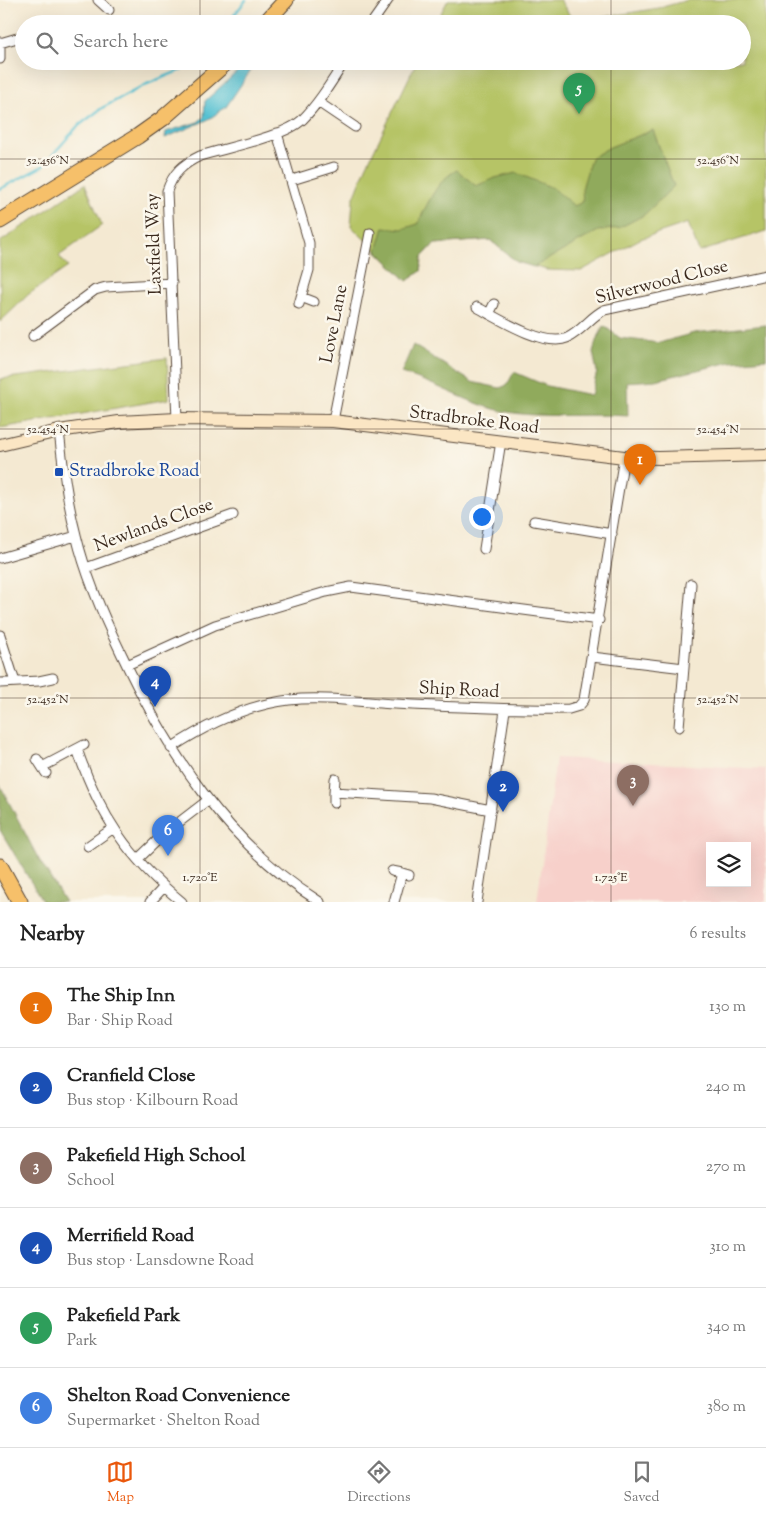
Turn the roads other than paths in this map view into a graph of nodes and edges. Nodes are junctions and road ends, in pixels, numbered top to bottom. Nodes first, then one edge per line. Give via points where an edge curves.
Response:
1 (100, 0) edge
2 (286, 0) edge
3 (388, 0) edge
4 (109, 10) dead end
5 (272, 15) edge
6 (377, 15) edge
7 (15, 39) edge
8 (0, 43) edge
9 (0, 59) edge
10 (218, 70) edge
11 (340, 70) edge
12 (184, 100) junction
13 (318, 102) junction
14 (355, 127) dead end
15 (277, 133) junction
16 (334, 167) dead end
17 (292, 180) junction
18 (0, 212) edge
19 (0, 221) edge
20 (370, 233) dead end
21 (766, 275) edge
22 (172, 284) junction
23 (314, 302) dead end
24 (494, 304) dead end
25 (477, 307) dead end
26 (489, 314) junction
27 (33, 336) dead end
28 (177, 419) junction
29 (333, 421) junction
30 (59, 431) junction
31 (501, 441) junction
32 (0, 445) edge
33 (766, 455) edge
34 (624, 457) junction
35 (233, 515) dead end
36 (534, 521) dead end
37 (612, 534) junction
38 (76, 536) junction
39 (484, 549) dead end
40 (0, 558) edge
41 (86, 568) junction
42 (691, 584) dead end
43 (598, 620) junction
44 (0, 635) edge
45 (592, 657) junction
46 (127, 665) junction
47 (684, 668) junction
48 (48, 676) dead end
49 (15, 682) junction
50 (0, 683) edge
51 (505, 710) junction
52 (678, 727) dead end
53 (170, 748) junction
54 (42, 766) dead end
55 (335, 779) dead end
56 (334, 792) junction
57 (208, 800) junction
58 (334, 803) dead end
59 (491, 810) junction
60 (112, 829) junction
61 (87, 845) dead end
62 (138, 859) junction
63 (0, 866) edge
64 (392, 871) dead end
65 (164, 887) junction
66 (20, 902) edge
67 (150, 902) edge
68 (182, 902) edge
69 (320, 902) edge
70 (394, 902) edge
71 (477, 902) edge

1 - 4 street
2 - 5 highway
3 - 6 street
7 - 8 street
8 - 9 street
10 - 12 highway
11 - 13 street, Laxfield Way
12 - 18 highway via 103,153
12 - 19 highway via 138,136
13 - 14 street
13 - 15 street, Laxfield Way via 300,122
15 - 17 street
15 - 22 street, Laxfield Way via 200,156 183,166 170,180 167,191
16 - 17 street
17 - 23 street via 310,243 309,270 300,301
20 - 29 street, Love Lane
21 - 26 street, Silverwood Close via 604,310 565,339 539,337
22 - 27 street via 95,290
22 - 28 street, Laxfield Way
24 - 26 street
25 - 26 street, Silverwood Close
28 - 29 main road, Stradbroke Road
28 - 30 main road, Stradbroke Road via 119,422
29 - 31 main road, Stradbroke Road
30 - 32 main road, Stradbroke Road
30 - 38 street
31 - 34 main road, Stradbroke Road
31 - 39 street
33 - 34 main road, Stradbroke Road
34 - 37 street, Ship Road
35 - 41 street, Newlands Close
36 - 37 street
37 - 43 street, Ship Road
38 - 40 street
38 - 41 street
41 - 46 street via 101,610
42 - 47 street
43 - 45 street, Ship Road
43 - 46 street via 351,587 215,625
44 - 49 street
45 - 47 street
45 - 51 street, Ship Road via 584,700 579,706
46 - 53 street
47 - 52 street
48 - 49 street
49 - 50 street
51 - 53 street, Ship Road via 288,700 226,717
51 - 59 street
53 - 57 street
54 - 60 street via 81,747 95,798
55 - 56 street
56 - 58 street
56 - 59 street via 430,798
57 - 62 street
57 - 69 street via 252,850 297,888
59 - 71 street
60 - 61 street
60 - 62 street
62 - 65 street
63 - 66 highway
64 - 70 street via 406,874
65 - 67 street
65 - 68 street

